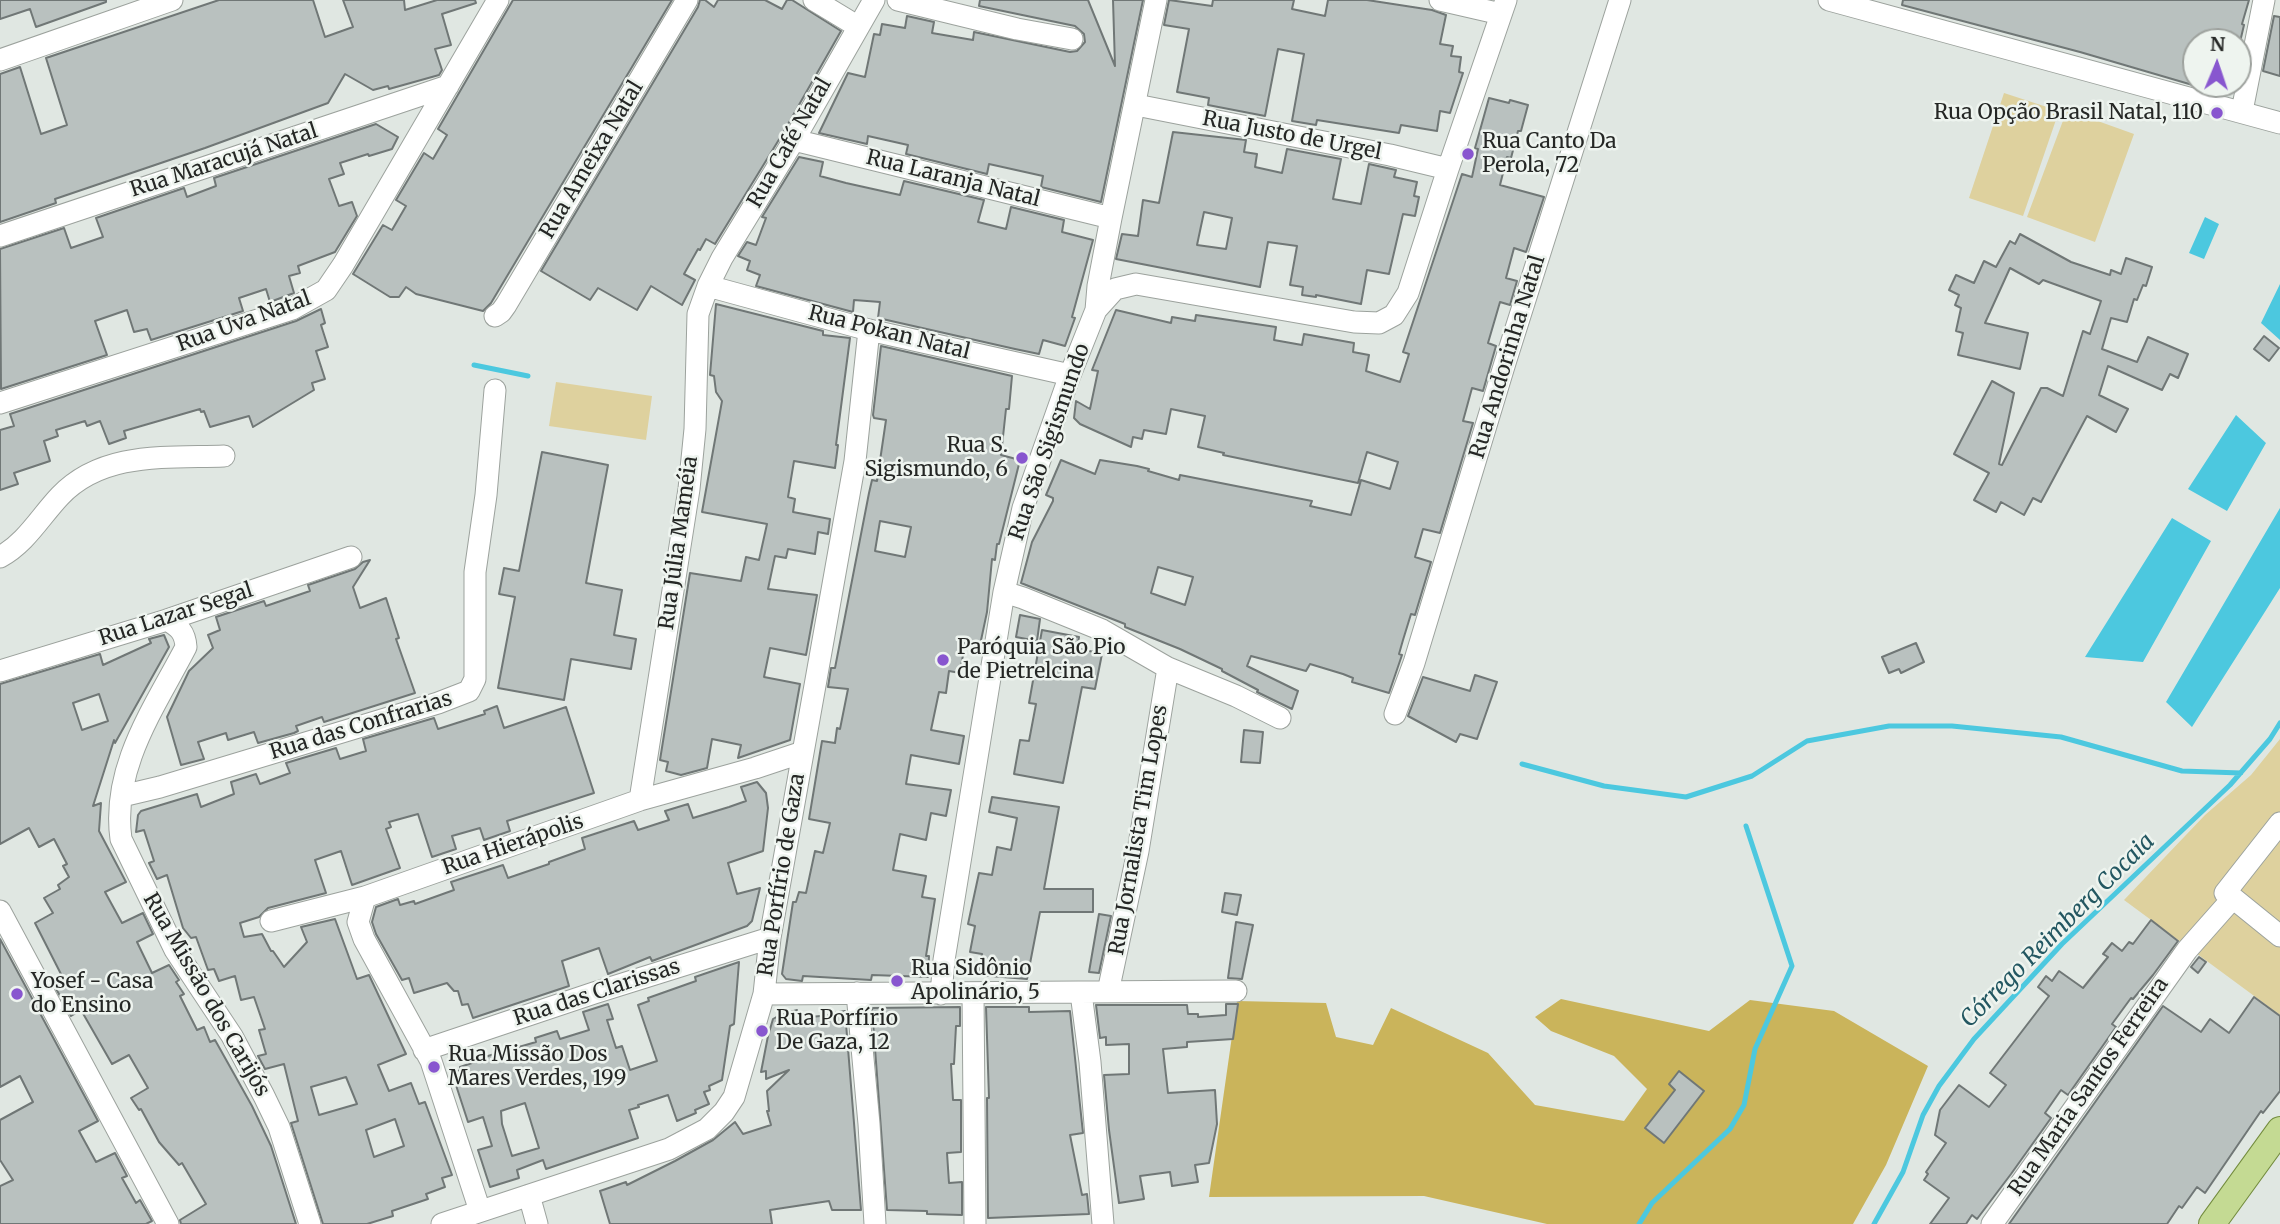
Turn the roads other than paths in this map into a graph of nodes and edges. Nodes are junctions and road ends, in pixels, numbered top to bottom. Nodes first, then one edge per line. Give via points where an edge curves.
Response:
1 (172, 0) edge
2 (498, 0) edge
3 (687, 0) edge
4 (814, 0) edge
5 (874, 0) edge
6 (898, 0) edge
7 (1156, 0) edge
8 (1440, 0) edge
9 (1620, 0) edge
10 (1829, 0) edge
11 (2264, 0) edge
12 (1503, 7) edge
13 (857, 26) junction
14 (1072, 39) dead end
15 (0, 60) edge
16 (448, 86) junction
17 (1136, 105) junction
18 (2242, 111) junction
19 (2280, 123) edge
20 (794, 140) junction
21 (1448, 169) junction
22 (1111, 218) junction
23 (0, 236) edge
24 (708, 286) junction
25 (1096, 310) junction
26 (495, 316) dead end
27 (869, 331) junction
28 (1070, 375) junction
29 (495, 390) dead end
30 (0, 403) edge
31 (224, 456) dead end
32 (0, 557) edge
33 (351, 557) dead end
34 (1004, 592) junction
35 (167, 620) junction
36 (1168, 668) junction
37 (0, 671) edge
38 (1395, 714) dead end
39 (1280, 718) dead end
40 (803, 752) junction
41 (755, 768) junction
42 (122, 796) junction
43 (640, 800) junction
44 (793, 803) junction
45 (2280, 823) edge
46 (365, 897) junction
47 (2233, 898) junction
48 (0, 911) edge
49 (271, 921) dead end
50 (2280, 936) edge
51 (770, 938) junction
52 (1236, 991) dead end
53 (1108, 992) junction
54 (857, 993) junction
55 (973, 993) junction
56 (1082, 993) junction
57 (764, 994) junction
58 (941, 994) junction
59 (424, 1049) junction
60 (2280, 1130) edge
61 (529, 1195) junction
62 (480, 1212) junction
63 (168, 1224) edge
64 (310, 1224) edge
65 (442, 1224) edge
66 (537, 1224) edge
67 (875, 1224) edge
68 (975, 1224) edge
69 (1103, 1224) edge
70 (1992, 1224) edge
71 (2212, 1224) edge

1 - 15 street
2 - 16 street, Rua Uva Natal
3 - 26 street, Rua Ameixa Natal via 506,305
4 - 13 street
5 - 13 street, Rua Café Natal
6 - 14 street
7 - 17 street
8 - 12 street
9 - 38 street, Rua Andorinha Natal
10 - 18 street
11 - 18 street
12 - 21 street
13 - 20 street, Rua Café Natal
16 - 23 street, Rua Maracujá Natal
16 - 30 street, Rua Uva Natal via 326,290 292,309
17 - 21 street, Rua Justo de Urgel
17 - 22 street
18 - 19 street
20 - 22 street, Rua Laranja Natal
20 - 24 street, Rua Café Natal
21 - 25 street, Rua São Sigismundo via 1408,293 1394,315 1379,323 1136,284 1115,289
22 - 25 street
24 - 27 street, Rua Pokan Natal
24 - 43 street, Rua Júlia Maméia via 698,314 689,489
25 - 28 street, Rua São Sigismundo
27 - 28 street, Rua Pokan Natal
27 - 40 street, Rua Porfírio de Gaza via 855,461
28 - 34 street, Rua São Sigismundo via 1023,508
29 - 42 street, Rua das Confrarias via 475,572 475,679 469,691
31 - 32 street via 123,461 89,472
33 - 35 street, Rua Lazar Segal
34 - 36 street via 1102,630
34 - 58 street, Rua São Sigismundo
35 - 37 street, Rua Lazar Segal
35 - 42 street, Rua Missão dos Carijós via 180,628 186,647 135,741
36 - 39 street
36 - 53 street, Rua Jornalista Tim Lopes via 1138,851
40 - 41 street, Rua Hierápolis
40 - 44 street, Rua Porfírio de Gaza
41 - 43 street, Rua Hierápolis
41 - 44 street via 781,778
42 - 64 street, Rua Missão dos Carijós via 119,822 124,848 175,950 232,1036 264,1096 279,1127
43 - 46 street, Rua Hierápolis
44 - 51 street, Rua Porfírio de Gaza
45 - 47 street via 2225,893
46 - 49 street, Rua Hierápolis
46 - 59 street via 358,922 364,939
47 - 50 street
47 - 70 street, Rua Maria Santos Ferreira via 2187,950
48 - 63 street
51 - 57 street, Rua Porfírio de Gaza
51 - 59 street, Rua das Clarissas
52 - 53 street
53 - 56 street
54 - 57 street
54 - 58 street
54 - 67 street
55 - 56 street
55 - 58 street
55 - 68 street
56 - 69 street
57 - 61 street, Rua Porfírio de Gaza via 734,1097 707,1129 669,1149
59 - 62 street
60 - 71 main road
61 - 62 street, Rua Porfírio de Gaza
61 - 66 street
62 - 65 street, Rua Porfírio de Gaza

